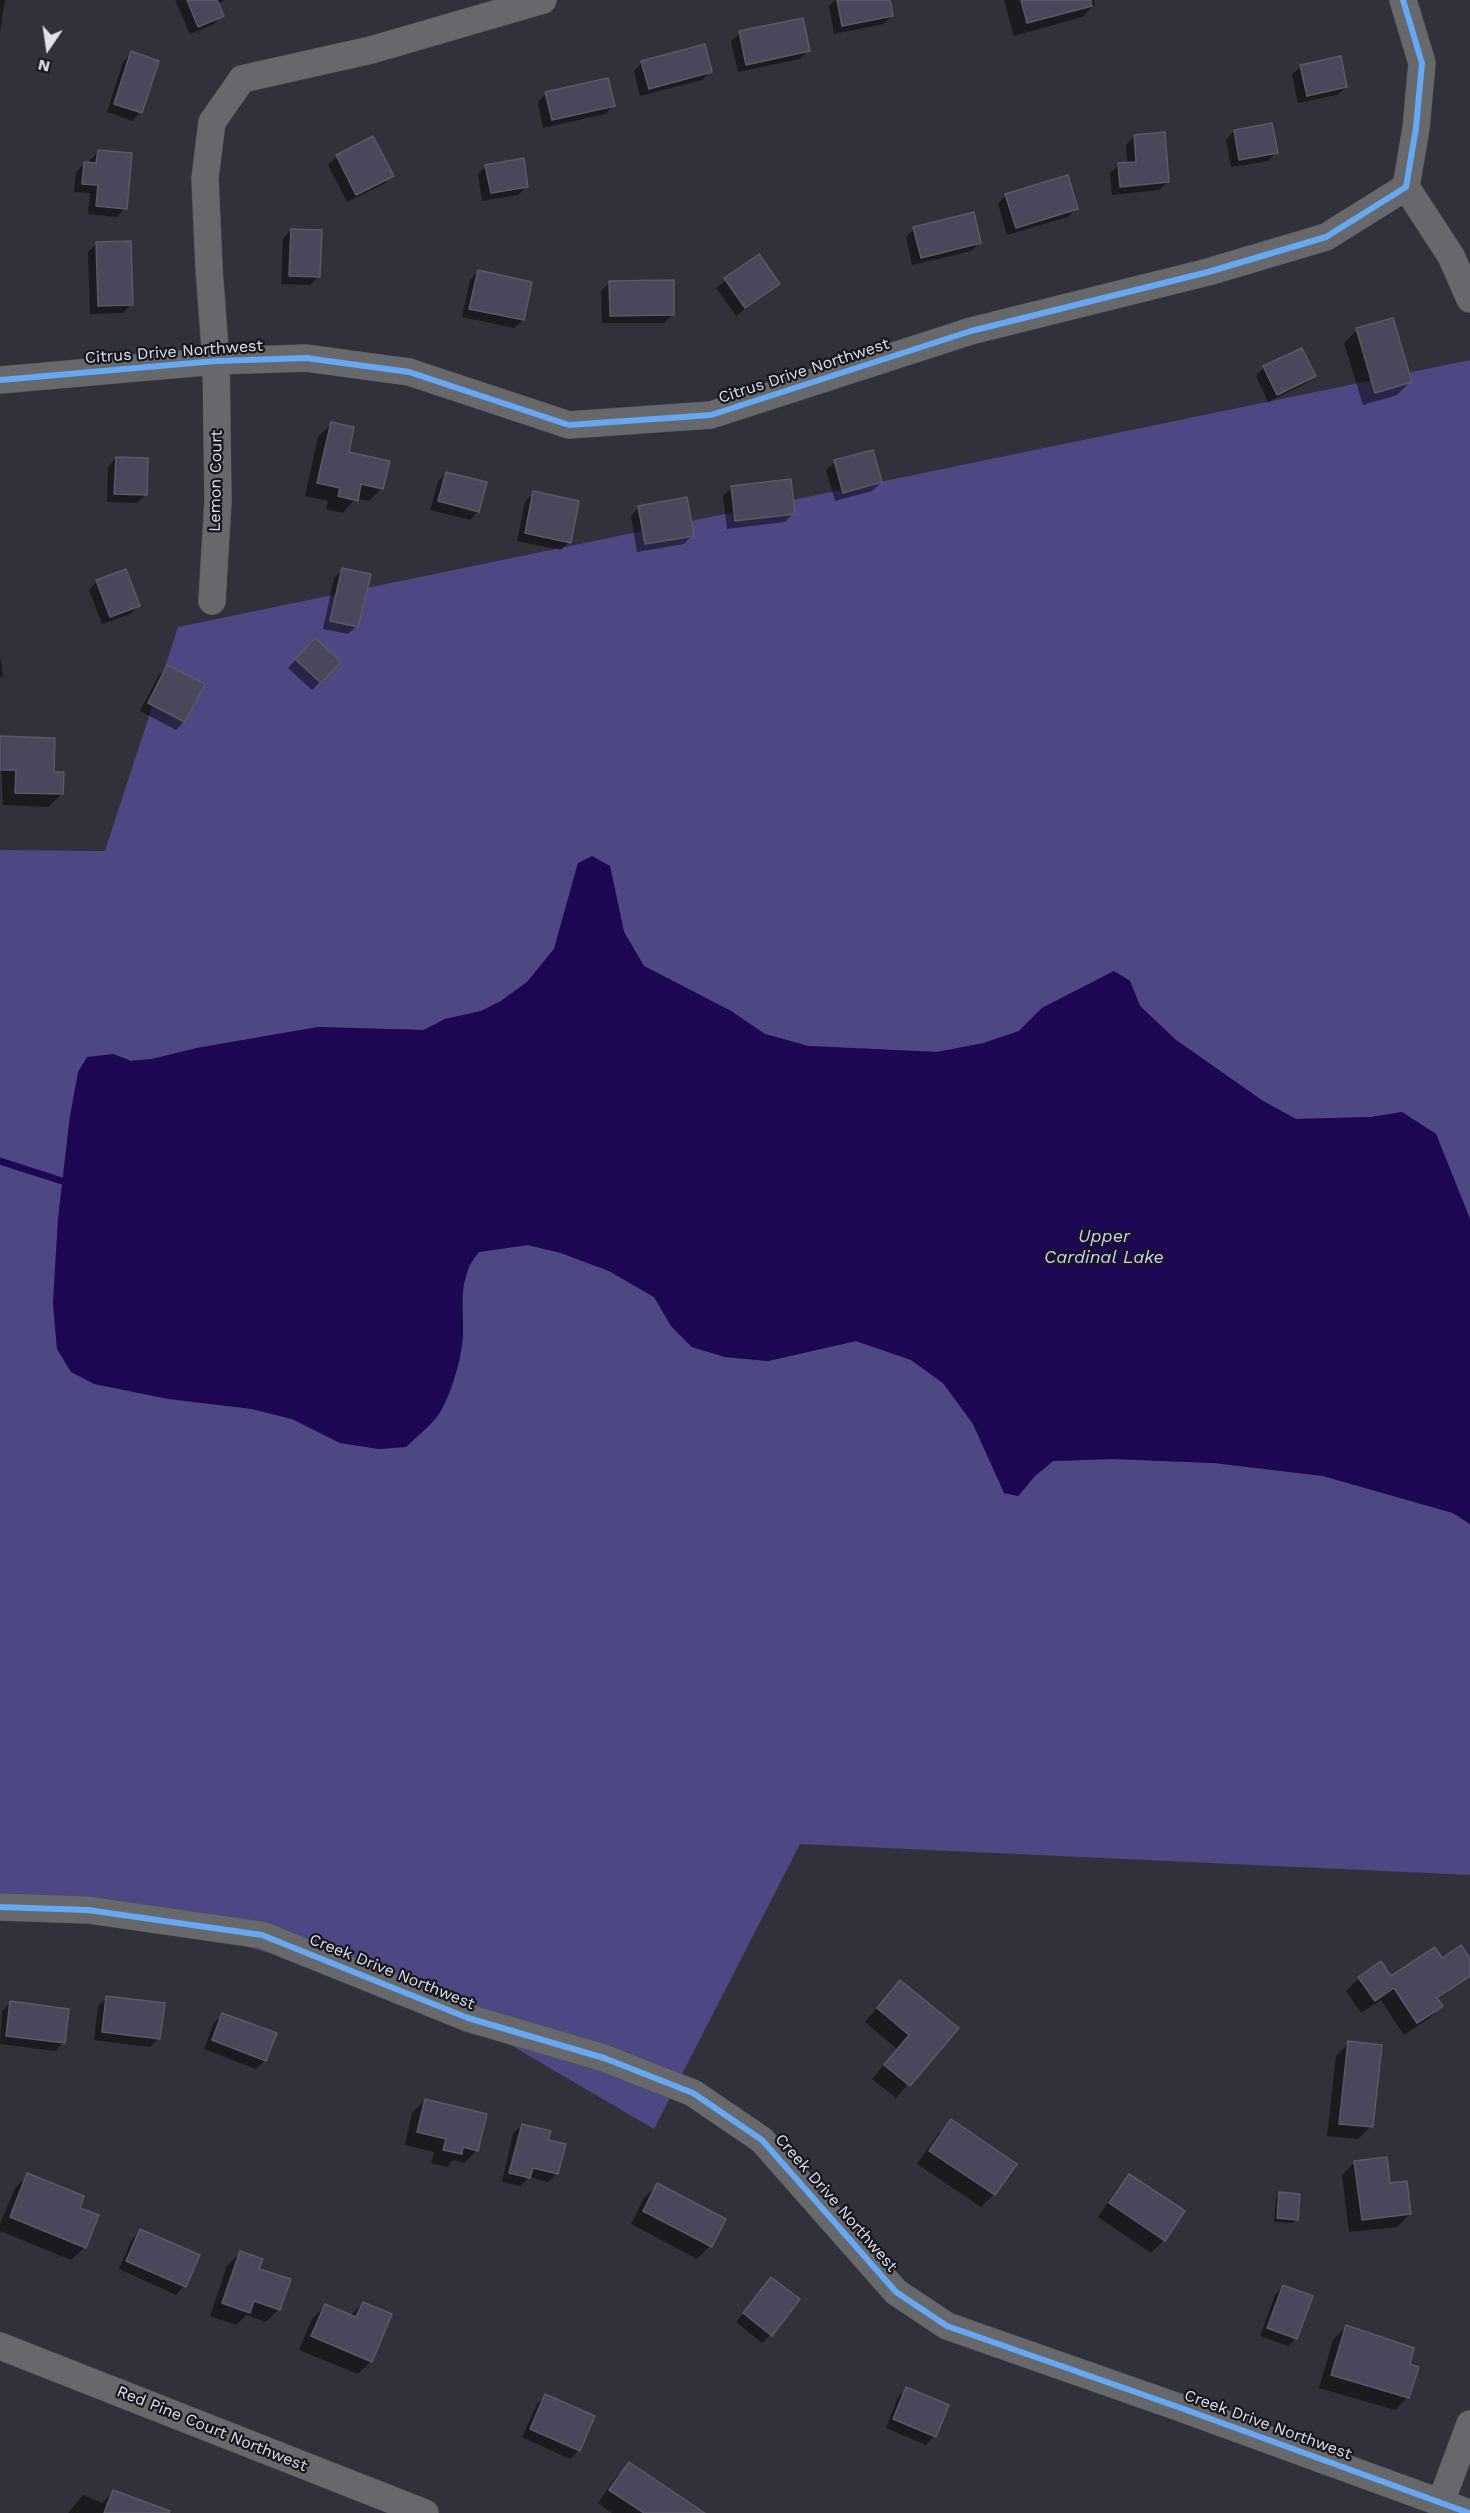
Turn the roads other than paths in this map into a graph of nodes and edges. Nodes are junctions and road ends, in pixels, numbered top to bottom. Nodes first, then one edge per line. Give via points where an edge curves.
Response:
1 (543, 0) edge
2 (1403, 0) edge
3 (1407, 187) junction
4 (1470, 299) edge
5 (216, 361) junction
6 (0, 380) edge
7 (212, 601) dead end
8 (0, 1907) edge
9 (0, 2346) edge
10 (1470, 2424) edge
11 (1441, 2502) junction
12 (424, 2513) edge
13 (1469, 2513) edge

1 - 5 street, Citrus Drive Northwest via 371,50 242,79 212,122 205,178
2 - 3 street via 1422,63
3 - 4 street via 1451,256
3 - 5 street, Citrus Drive Northwest via 1326,237 1208,272 971,331 711,415 569,425 409,372 306,358
5 - 6 street, Citrus Drive Northwest
5 - 7 street, Lemon Court via 218,501
8 - 11 street, Creek Drive Northwest via 88,1910 262,1935 468,2018 604,2058 693,2093 762,2140 896,2292 947,2326
9 - 12 street, Red Pine Court Northwest
10 - 11 street
11 - 13 street, Creek Drive Northwest

